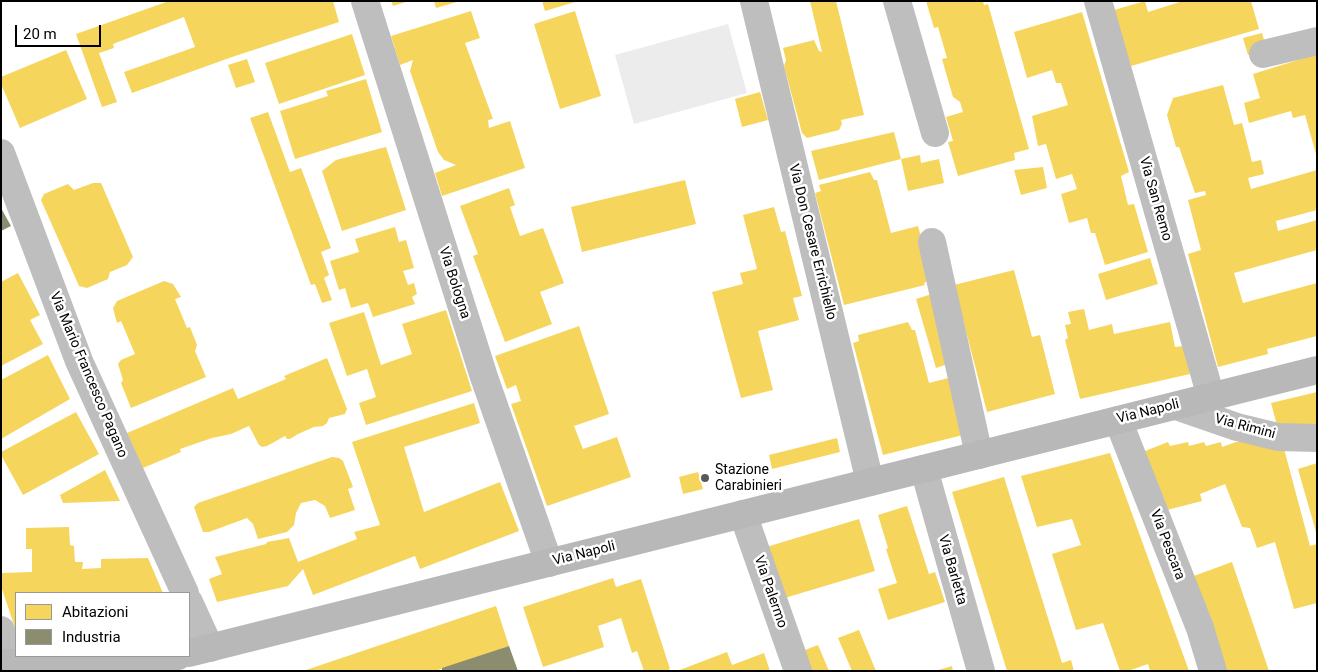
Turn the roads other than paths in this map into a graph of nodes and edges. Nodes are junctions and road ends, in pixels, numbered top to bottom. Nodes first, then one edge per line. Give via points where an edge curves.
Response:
1 (365, 1) edge
2 (754, 1) edge
3 (897, 1) edge
4 (1098, 1) edge
5 (1317, 41) edge
6 (1263, 54) dead end
7 (935, 133) dead end
8 (1, 153) edge
9 (932, 242) dead end
10 (1317, 370) edge
11 (1211, 397) junction
12 (1176, 406) junction
13 (1118, 420) junction
14 (1317, 438) edge
15 (979, 455) junction
16 (924, 469) junction
17 (870, 482) junction
18 (743, 514) junction
19 (548, 563) junction
20 (185, 592) edge
21 (1, 630) edge
22 (190, 656) edge
23 (186, 657) edge
24 (6, 663) edge
25 (798, 671) edge
26 (981, 671) edge
27 (1213, 671) edge

1 - 19 street, Via Bologna via 484,377
2 - 17 street, Via Don Cesare Errichiello
3 - 7 street
4 - 11 street, Via San Remo
5 - 6 street
8 - 20 street, Via Mario Francesco Pagano via 79,361
9 - 15 street
10 - 11 main road, Via Napoli
11 - 12 main road, Via Napoli
12 - 13 main road, Via Napoli
12 - 14 street, Via Rimini via 1278,437
13 - 15 main road, Via Napoli
13 - 27 street, Via Pescara via 1200,628
15 - 16 main road, Via Napoli
16 - 17 main road, Via Napoli
16 - 26 street, Via Barletta
17 - 18 main road, Via Napoli
18 - 19 main road, Via Napoli
18 - 25 street, Via Palermo
19 - 22 main road, Via Napoli
21 - 24 street
23 - 24 main road, Via Napoli via 141,662

